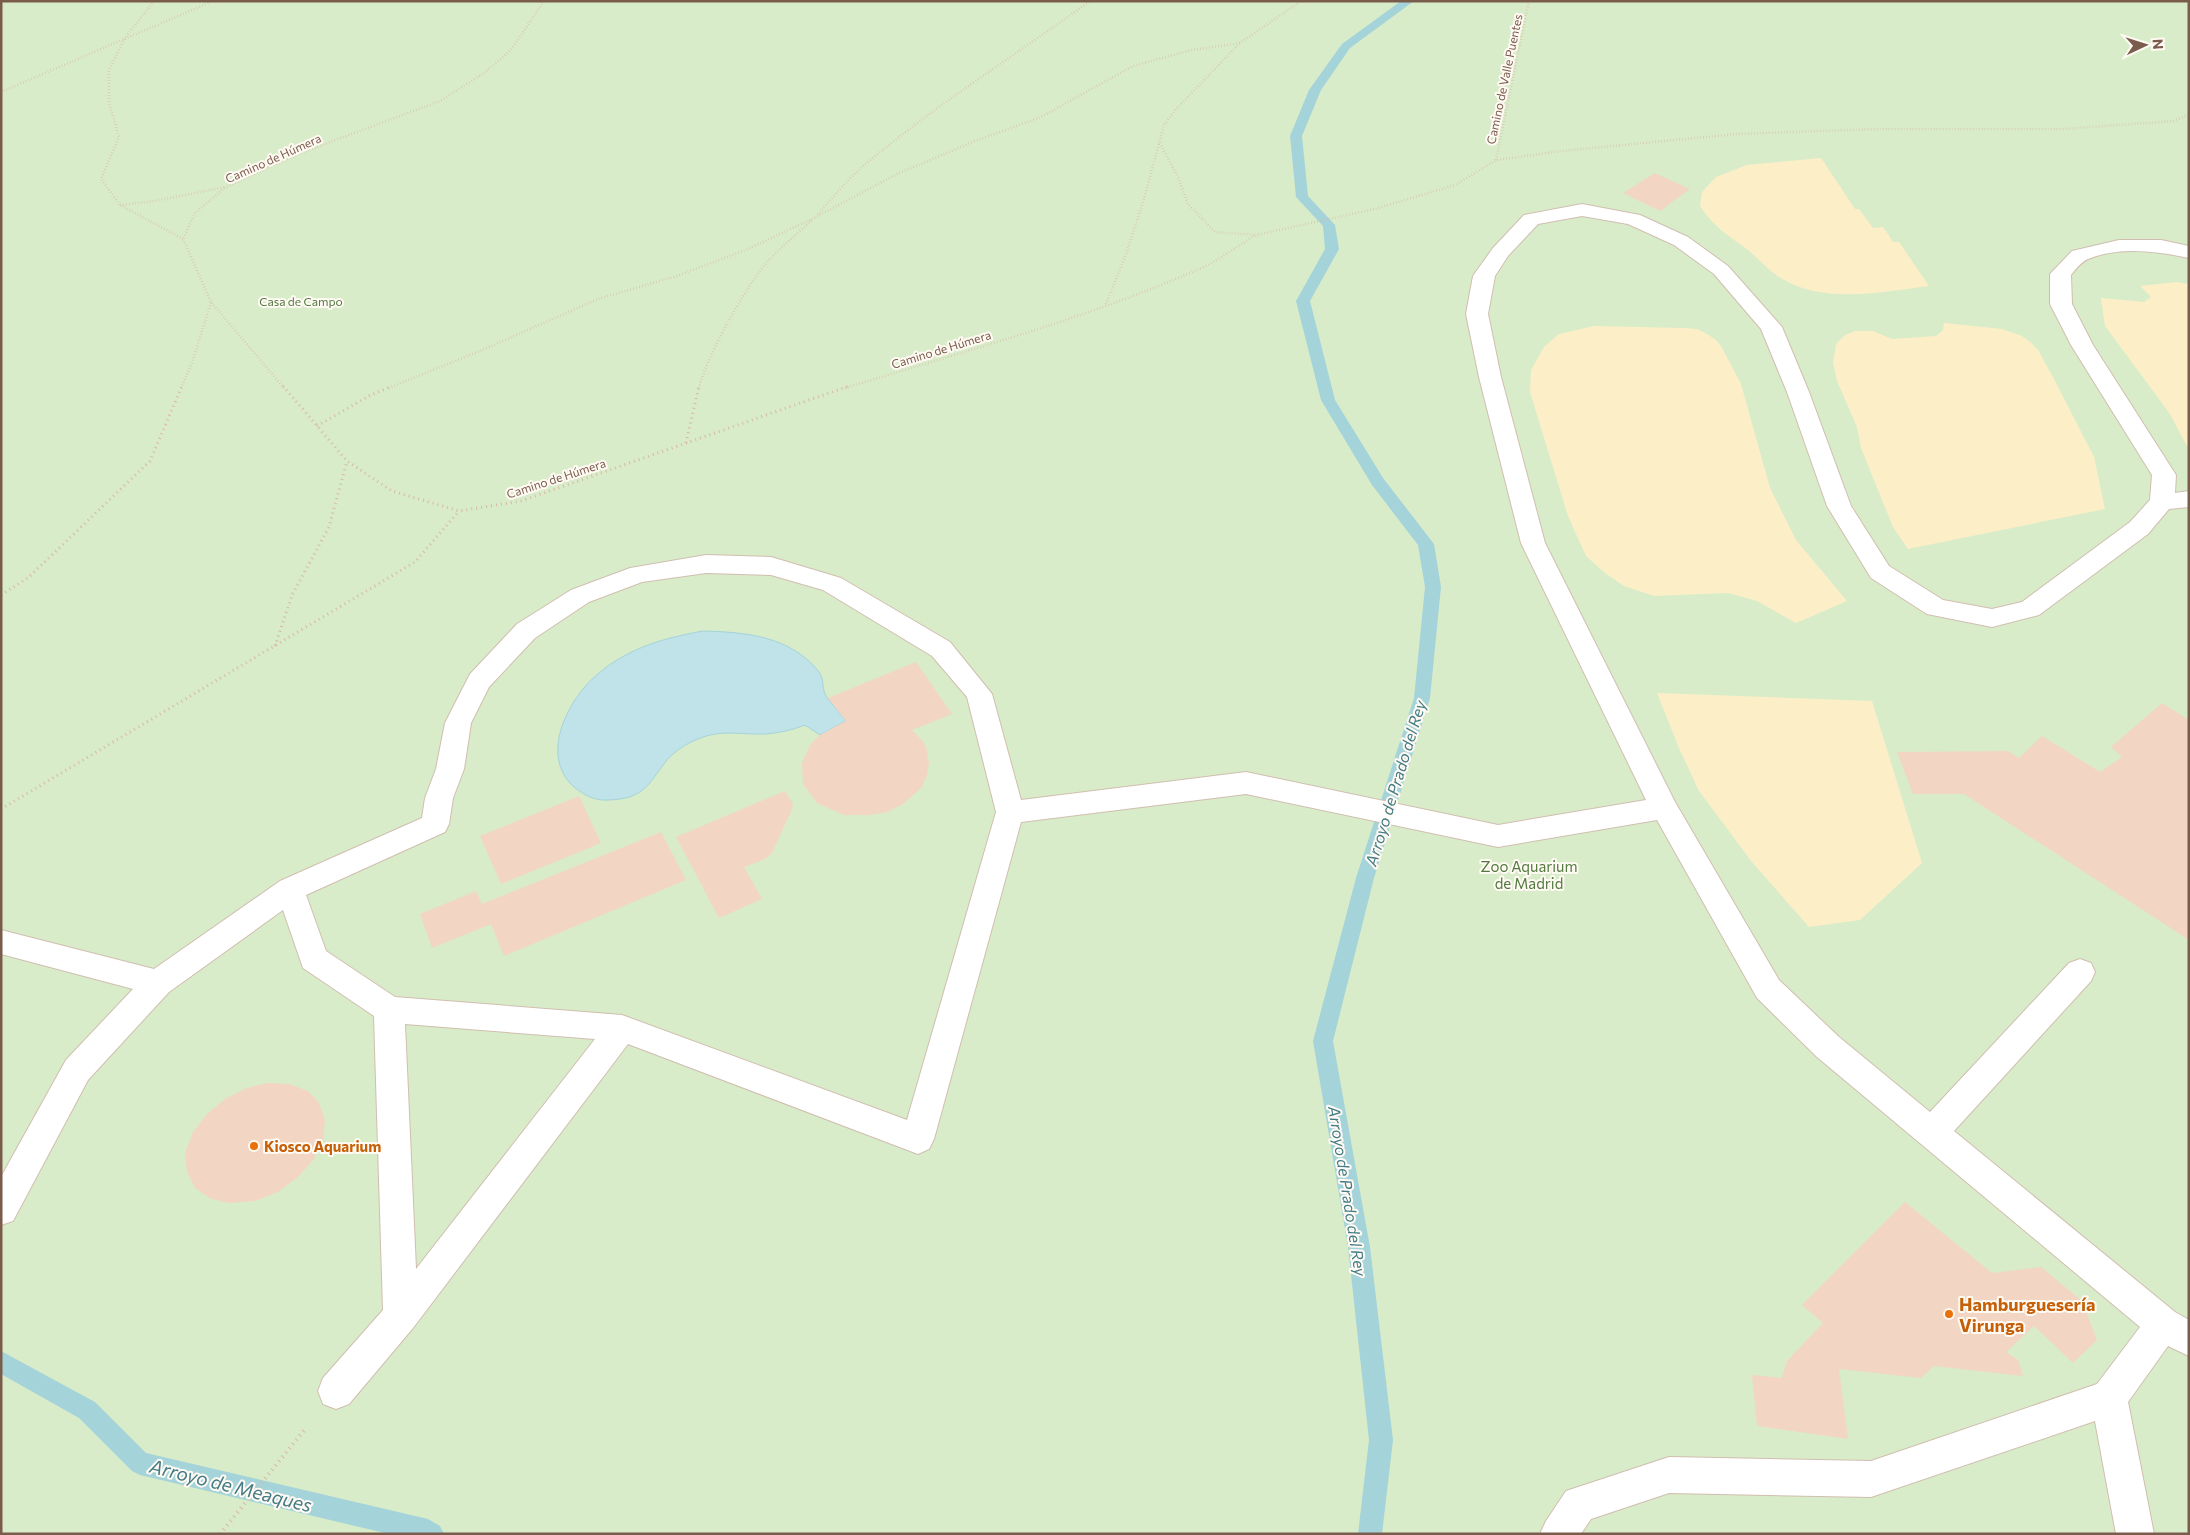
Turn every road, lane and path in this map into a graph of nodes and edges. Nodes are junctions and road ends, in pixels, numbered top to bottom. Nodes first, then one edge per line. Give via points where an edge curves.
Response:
1 (154, 1) edge
2 (212, 1) edge
3 (544, 1) edge
4 (1090, 1) edge
5 (1302, 1) edge
6 (1528, 1) edge
7 (124, 40) junction
8 (1240, 43) junction
9 (1, 92) edge
10 (2189, 115) edge
11 (1160, 143) junction
12 (1496, 160) junction
13 (226, 187) junction
14 (120, 205) junction
15 (814, 218) junction
16 (1256, 235) junction
17 (183, 239) junction
18 (2189, 252) edge
19 (211, 302) junction
20 (1106, 305) junction
21 (317, 426) junction
22 (686, 443) junction
23 (347, 461) junction
24 (2189, 499) edge
25 (2162, 502) junction
26 (459, 511) junction
27 (1, 595) edge
28 (274, 647) junction
29 (1664, 808) junction
30 (1, 809) edge
31 (1010, 812) junction
32 (290, 889) junction
33 (1, 942) edge
34 (2080, 972) dead end
35 (158, 983) junction
36 (389, 1010) junction
37 (622, 1028) junction
38 (1931, 1133) junction
39 (1, 1210) edge
40 (401, 1316) junction
41 (2176, 1331) edge
42 (336, 1391) joint
43 (2109, 1398) junction
44 (220, 1534) edge
45 (1559, 1534) edge
46 (2135, 1534) edge

1 - 7 path
2 - 7 path
3 - 13 path, Camino de Húmera via 511,50 484,73 440,101 301,153
4 - 15 path via 947,101 861,168
5 - 8 path
6 - 12 path, Camino de Valle Puentes
7 - 9 path
7 - 14 path via 117,49 107,78 110,108 119,137 101,179
8 - 11 path via 1176,108 1164,125
8 - 15 path via 1192,50 1132,66 1041,117 897,174
10 - 12 path via 2173,121 2064,129 1886,129 1736,134
11 - 16 path via 1188,204 1215,232
11 - 20 path via 1126,254
12 - 16 path via 1455,185 1375,209
13 - 14 path
13 - 17 path, Camino de Húmera via 195,213
14 - 17 path
15 - 21 path via 748,249 677,276 598,299 369,396
15 - 22 path via 767,262 739,303 702,374
16 - 20 path, Camino de Húmera via 1199,269
17 - 19 path, Camino de Húmera
18 - 25 street via 2161,246 2119,246 2080,255 2060,274 2061,304 2082,345 2164,475
19 - 21 path, Camino de Húmera
19 - 27 path via 192,363 150,461 29,577
20 - 22 path, Camino de Húmera via 842,389
21 - 23 path, Camino de Húmera
22 - 26 path, Camino de Húmera via 521,501
23 - 26 path, Camino de Húmera via 392,491
23 - 28 path via 329,527 292,595
24 - 25 street
25 - 29 street via 2139,528 2030,609 1992,618 1936,608 1880,572 1839,506 1771,327 1720,270 1681,241 1633,219 1582,210 1531,219 1500,252 1484,276 1477,314 1490,377 1533,542
26 - 28 path via 415,562
28 - 30 path
29 - 31 street via 1498,836 1246,783
29 - 38 street via 1768,989 1828,1047
31 - 32 street via 979,694 941,649 832,584 771,566 706,564 640,574 580,596 526,631 479,681 458,723 435,824
31 - 37 street via 918,1139
32 - 35 street
32 - 36 street via 314,959
33 - 35 street
34 - 38 street
35 - 39 street via 78,1070
36 - 37 street
36 - 40 street
37 - 40 street
38 - 41 street
40 - 42 street
41 - 43 street
42 - 44 path
43 - 45 street via 1870,1479 1669,1475 1579,1504
43 - 46 street

